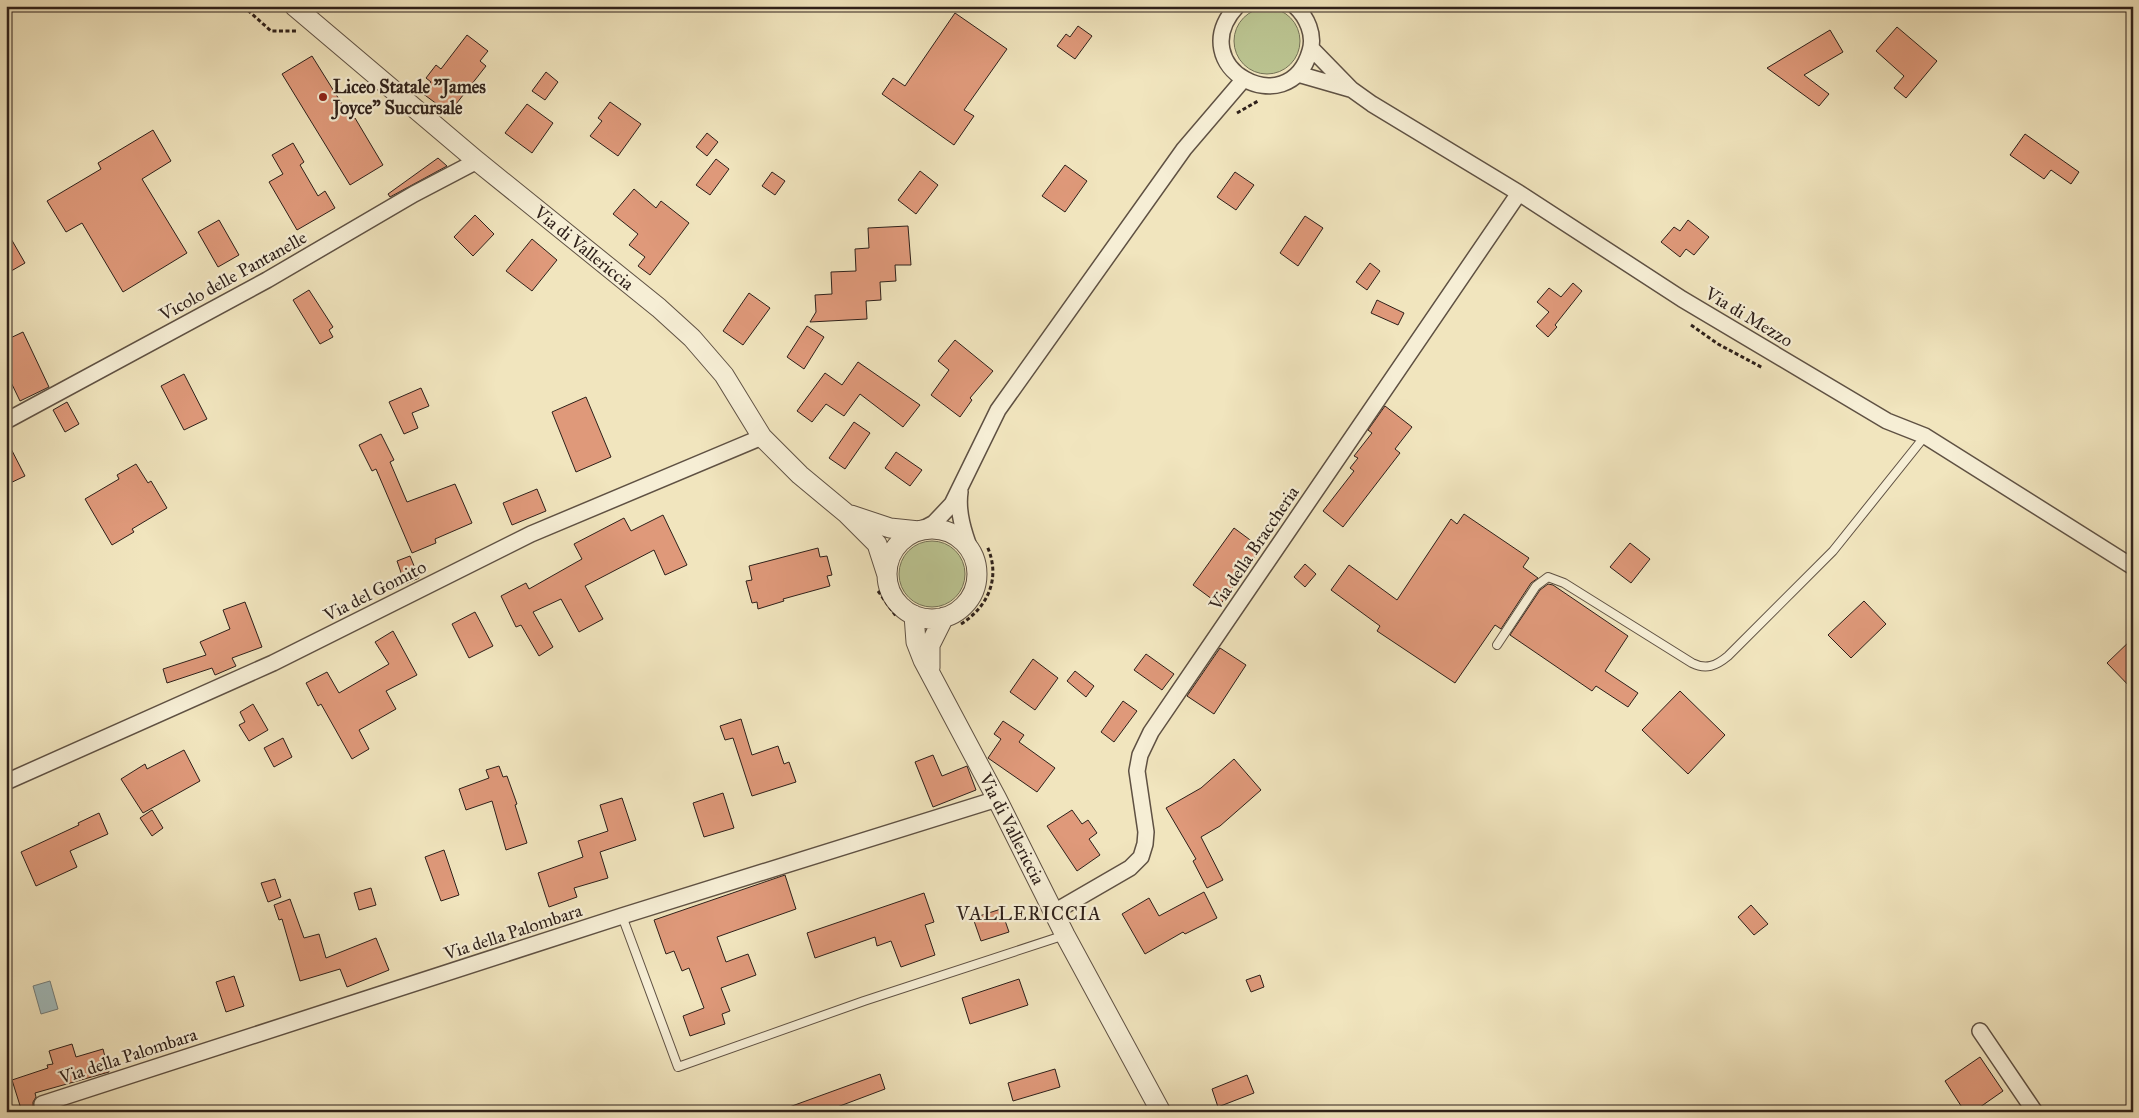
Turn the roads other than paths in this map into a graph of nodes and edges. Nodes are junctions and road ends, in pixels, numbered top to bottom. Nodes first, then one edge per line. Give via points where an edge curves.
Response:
1 (294, 6) edge
2 (1237, 6) edge
3 (1295, 6) edge
4 (1311, 48) junction
5 (1298, 74) junction
6 (1243, 80) junction
7 (1351, 90) junction
8 (477, 161) junction
9 (1519, 193) junction
10 (6, 421) edge
11 (1925, 436) junction
12 (762, 437) junction
13 (961, 488) junction
14 (847, 514) junction
15 (919, 531) junction
16 (977, 546) junction
17 (2133, 567) edge
18 (881, 580) junction
19 (907, 616) junction
20 (951, 621) junction
21 (1497, 645) dead end
22 (932, 679) junction
23 (6, 782) edge
24 (997, 798) junction
25 (1054, 912) junction
26 (622, 916) junction
27 (1065, 936) junction
28 (1980, 1031) dead end
29 (42, 1104) dead end
30 (1161, 1112) edge
31 (2035, 1112) edge

1 - 8 street, Via di Vallericcia
2 - 6 street via 1222,29 1221,44 1224,58
3 - 4 street via 1306,18
4 - 5 street via 1307,62
4 - 7 street, Via di Mezzo
5 - 6 street via 1272,86 1257,86
5 - 7 street, Via di Mezzo
6 - 13 street via 1184,149 998,410
7 - 9 street, Via di Mezzo
8 - 10 street, Vicolo delle Pantanelle via 267,280
8 - 12 street, Via di Vallericcia via 692,338 724,375
9 - 11 street, Via di Mezzo via 1691,304 1887,421
9 - 25 street, Via della Braccheria via 1152,732 1140,755 1138,771 1146,832 1141,857 1130,868
11 - 17 street, Via di Mezzo
11 - 21 lane via 1822,563 1717,664 1704,667 1692,663 1564,583 1548,577 1536,586
12 - 14 street, Via di Vallericcia via 800,475
12 - 23 street, Via del Gomito via 531,534 273,663
13 - 15 street via 944,514
13 - 16 street via 959,507 964,533
14 - 15 street, Via di Vallericcia via 890,528
14 - 18 street, Via di Vallericcia via 877,544
15 - 16 street, Via di Vallericcia via 949,532
15 - 18 street via 897,545
16 - 20 street, Via di Vallericcia via 975,587 966,602 952,614
18 - 19 street, Via di Vallericcia via 888,583 894,599
19 - 20 street
19 - 22 street, Via di Vallericcia
20 - 22 street, Via di Vallericcia via 930,645
22 - 24 street, Via di Vallericcia
24 - 25 street, Via di Vallericcia
24 - 26 street, Via della Palombara
25 - 27 street, Via di Vallericcia
26 - 27 lane via 678,1067 864,1001
26 - 29 street, Via della Palombara
27 - 30 street, Via di Vallericcia
28 - 31 street

